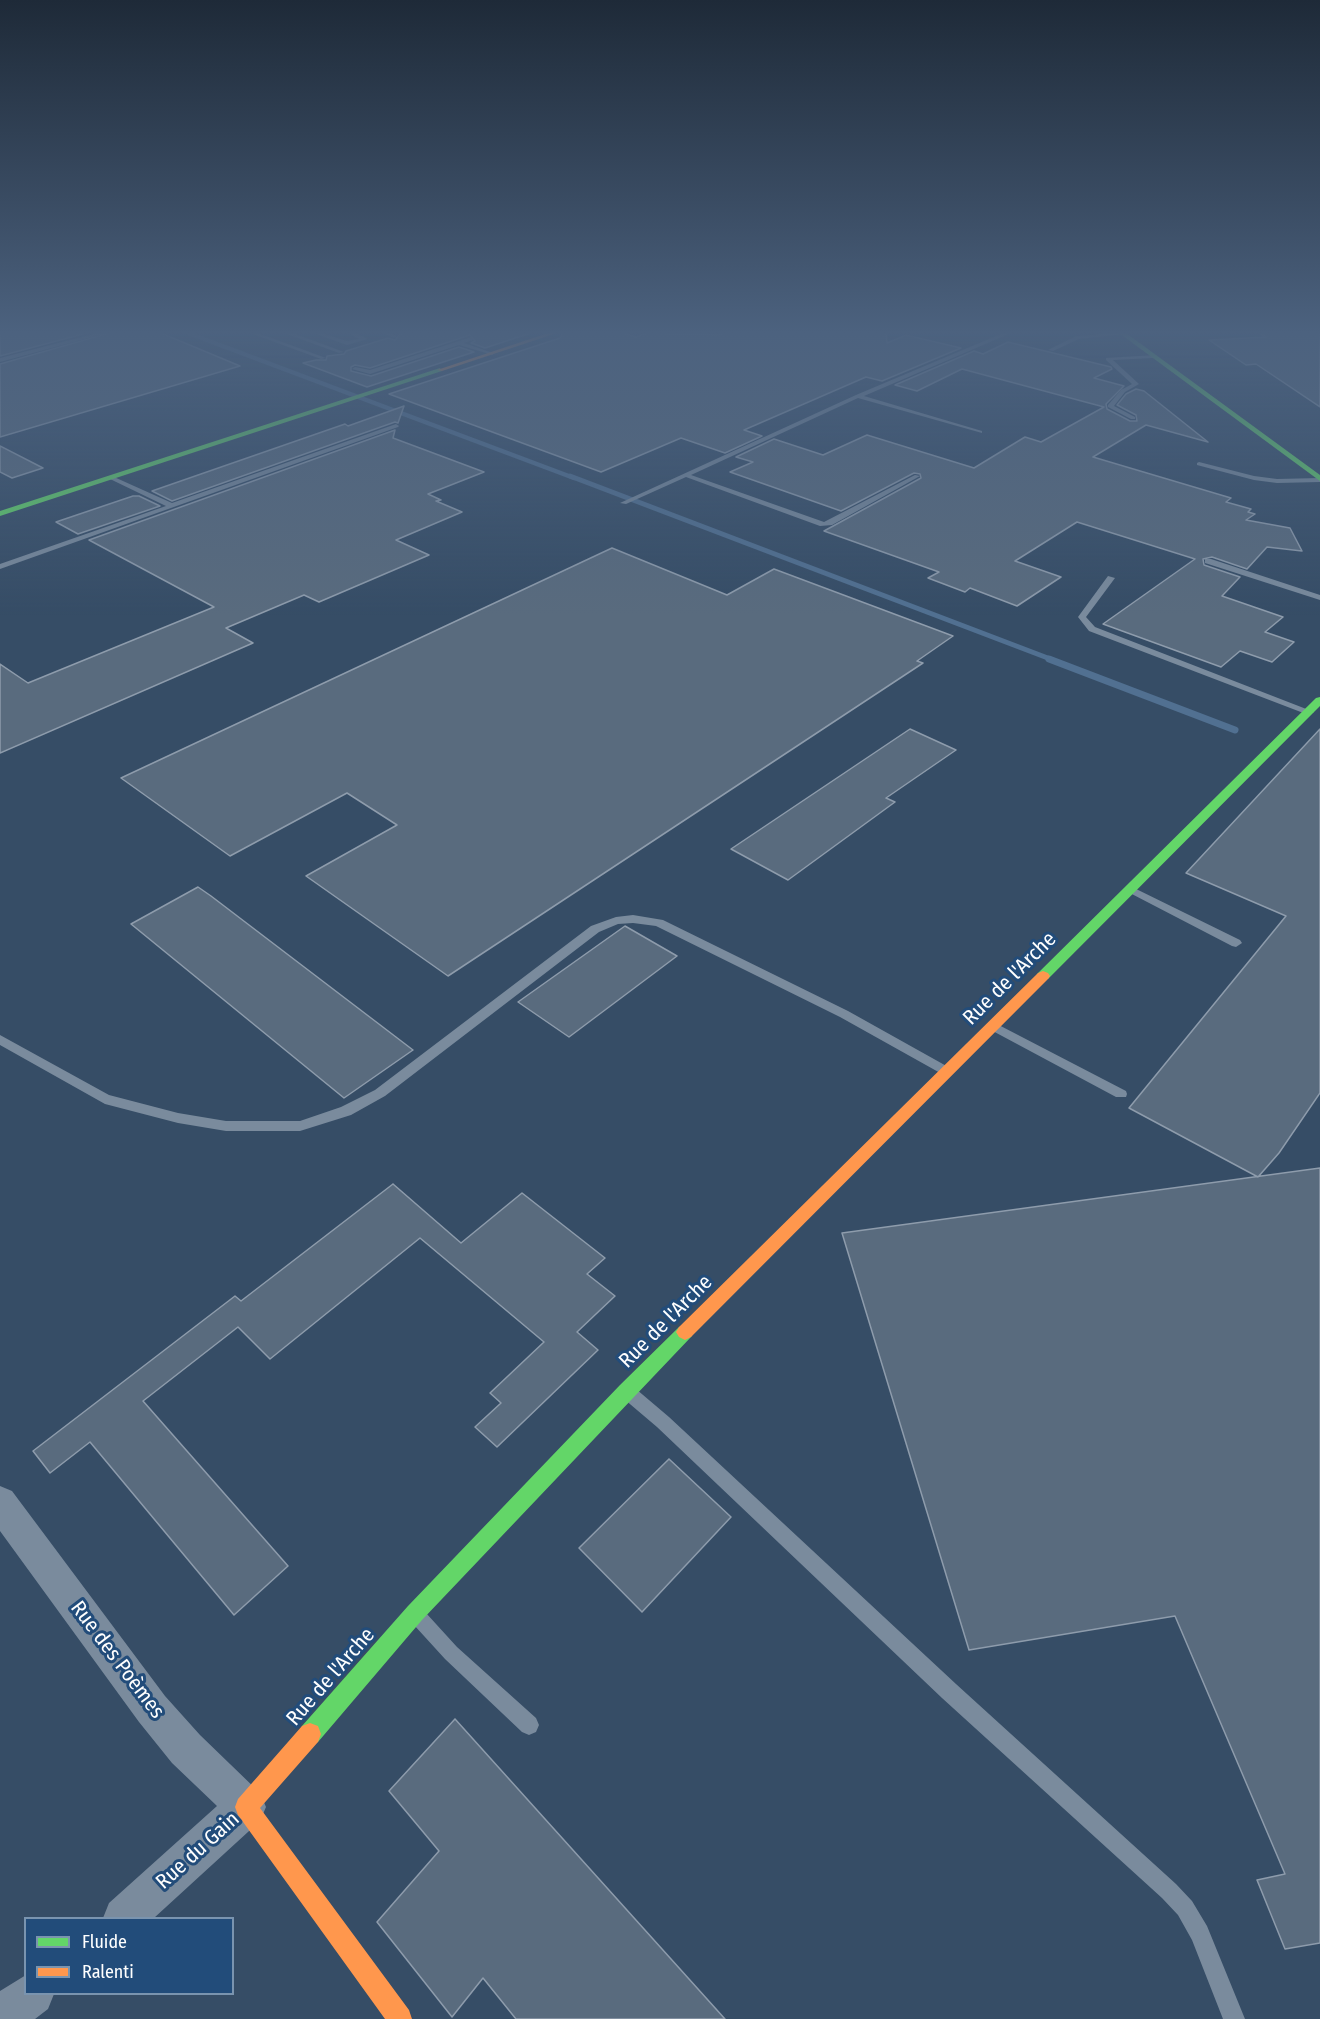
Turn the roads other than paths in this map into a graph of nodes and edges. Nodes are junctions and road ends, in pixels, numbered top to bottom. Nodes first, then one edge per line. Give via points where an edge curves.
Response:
1 (266, 427) edge
2 (393, 427) edge
3 (790, 427) edge
4 (964, 427) edge
5 (1250, 427) edge
6 (980, 432) dead end
7 (1199, 464) dead end
8 (686, 475) junction
9 (917, 476) dead end
10 (112, 478) junction
11 (1320, 479) edge
12 (624, 503) dead end
13 (172, 506) junction
14 (0, 514) edge
15 (1208, 561) dead end
16 (0, 567) edge
17 (1111, 578) dead end
18 (1320, 598) edge
19 (1320, 700) edge
20 (1309, 712) junction
21 (1130, 890) junction
22 (1236, 943) dead end
23 (993, 1026) junction
24 (0, 1039) edge
25 (947, 1072) junction
26 (1121, 1094) dead end
27 (626, 1391) junction
28 (0, 1503) edge
29 (415, 1613) junction
30 (529, 1725) dead end
31 (246, 1807) junction
32 (125, 1917) edge
33 (32, 1995) edge
34 (0, 2017) edge
35 (400, 2019) edge
36 (1234, 2019) edge

1 - 10 street
2 - 13 lane
3 - 8 lane
4 - 6 lane
5 - 11 street
7 - 11 lane via 1277,481
8 - 9 lane via 823,524
8 - 12 lane
10 - 13 lane
10 - 14 street
13 - 16 lane
15 - 18 lane
17 - 20 lane via 1082,617 1092,629
19 - 20 street, Rue de l'Arche
20 - 21 street, Rue de l'Arche
21 - 22 lane
21 - 23 street, Rue de l'Arche
23 - 25 street, Rue de l'Arche
23 - 26 lane
24 - 25 lane via 105,1099 226,1126 300,1126 346,1111 380,1093 595,928 633,919 659,923 844,1014
25 - 27 street, Rue de l'Arche
27 - 29 street, Rue de l'Arche
27 - 36 lane via 1169,1891 1200,1933
28 - 31 street, Rue des Poèmes via 152,1709 186,1749
29 - 30 lane via 451,1653
29 - 31 street, Rue de l'Arche
31 - 32 street, Rue du Gain
31 - 35 street
33 - 34 street

